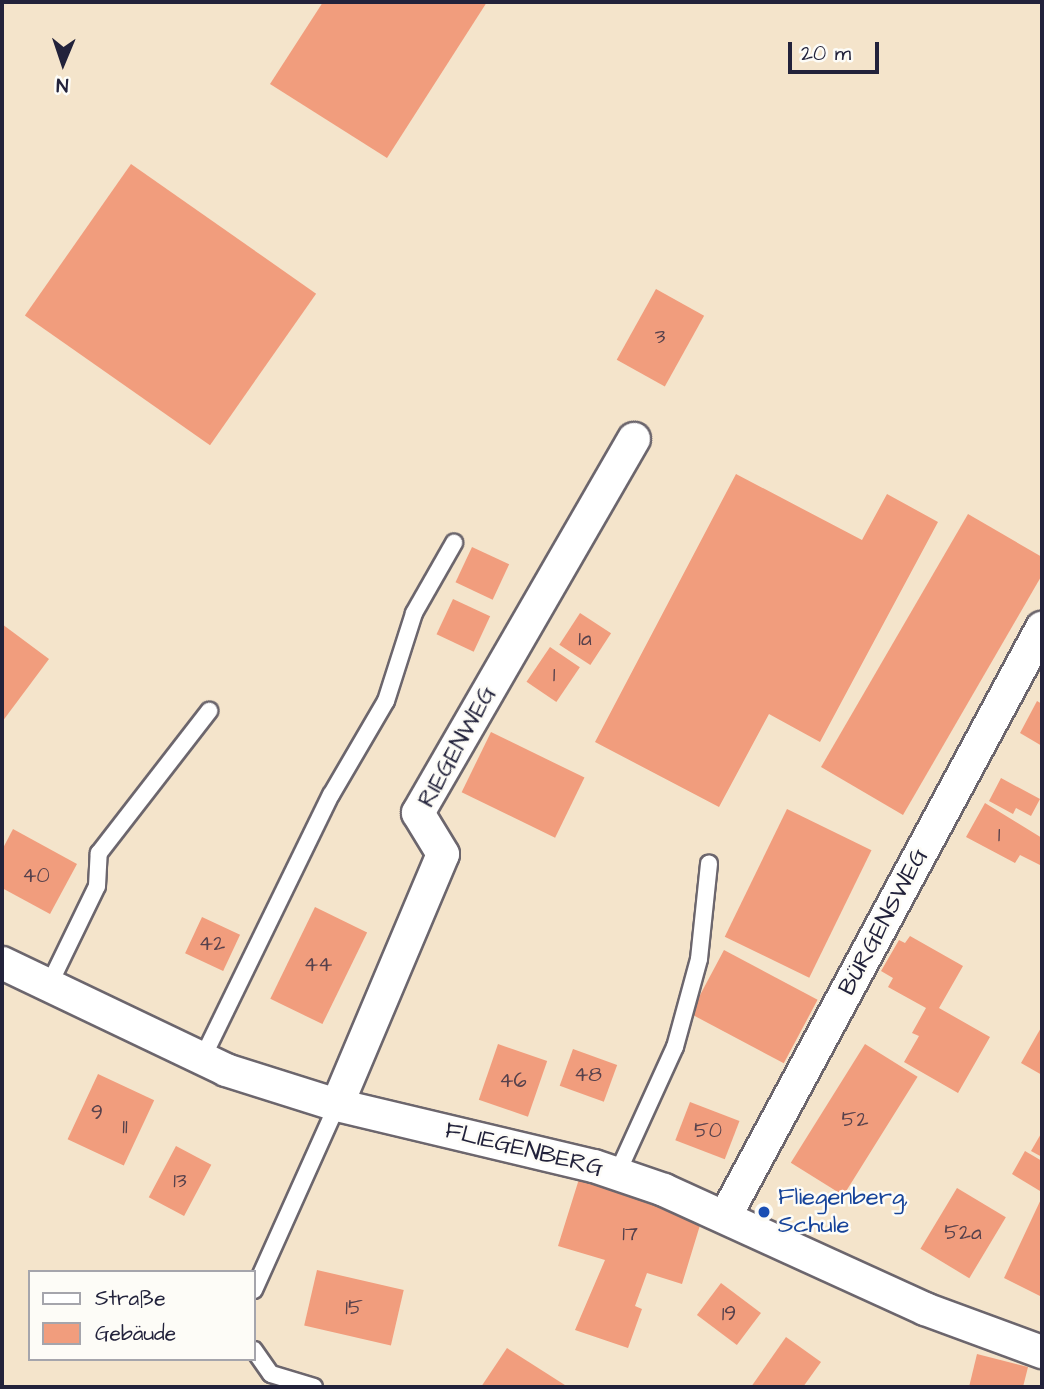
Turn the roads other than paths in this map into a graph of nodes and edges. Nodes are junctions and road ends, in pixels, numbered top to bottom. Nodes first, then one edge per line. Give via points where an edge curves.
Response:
1 (634, 439) dead end
2 (454, 543) dead end
3 (1042, 628) edge
4 (209, 711) dead end
5 (709, 864) dead end
6 (2, 963) edge
7 (48, 987) junction
8 (202, 1059) junction
9 (337, 1105) junction
10 (617, 1174) junction
11 (726, 1215) junction
12 (256, 1286) edge
13 (1042, 1352) edge
14 (256, 1353) edge
15 (314, 1387) edge

1 - 9 street, RIEGENWEG via 418,813 443,854
2 - 8 lane via 414,613 386,701 331,795
3 - 11 street, BÜRGENSWEG
4 - 7 lane via 99,853 97,886
5 - 10 lane via 699,960 675,1047
6 - 7 street, FLIEGENBERG
7 - 8 street, FLIEGENBERG
8 - 9 street, FLIEGENBERG
9 - 10 street, FLIEGENBERG
9 - 12 lane
10 - 11 street, FLIEGENBERG
11 - 13 street, FLIEGENBERG via 925,1310
14 - 15 lane via 271,1374

